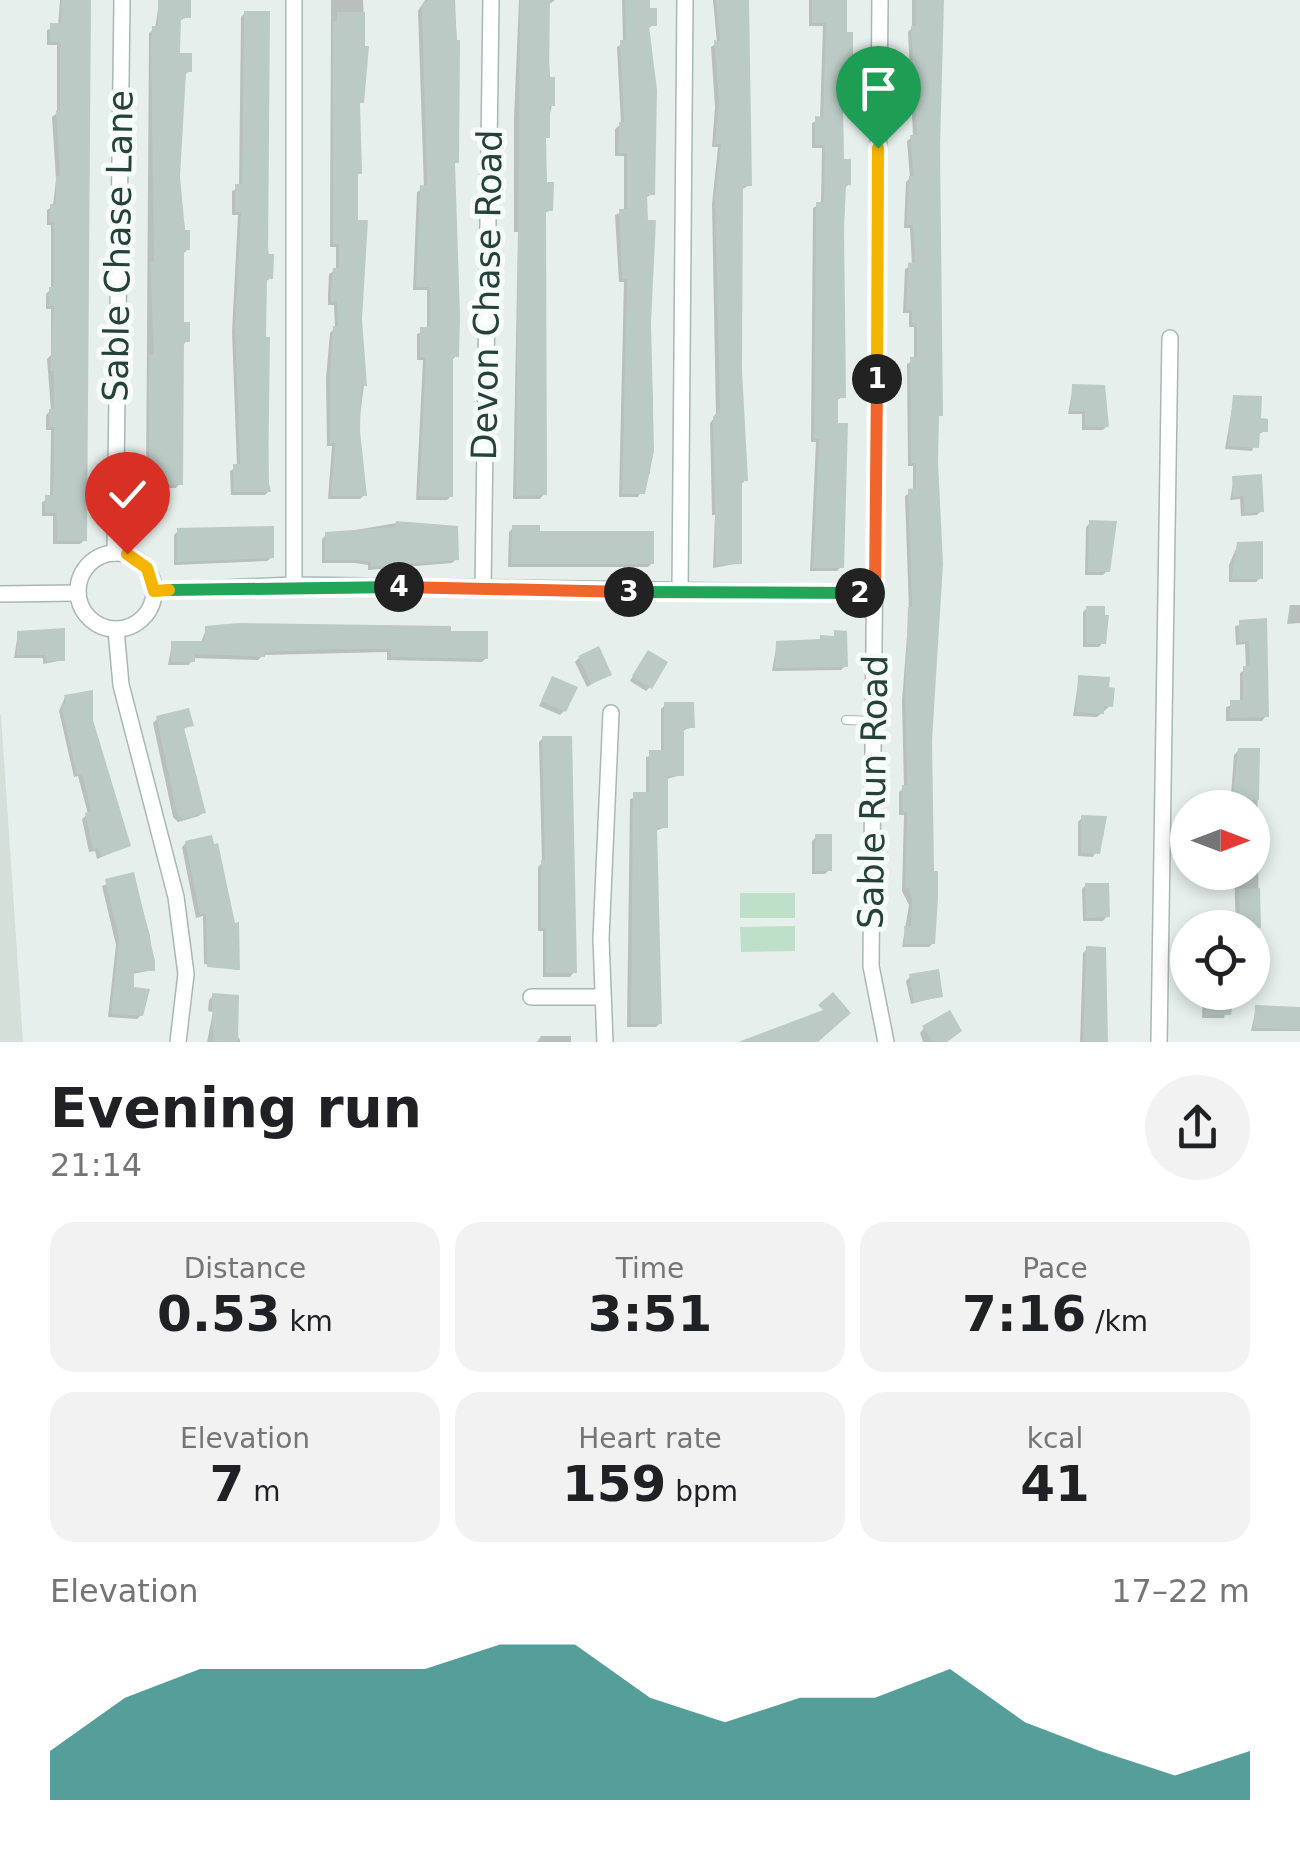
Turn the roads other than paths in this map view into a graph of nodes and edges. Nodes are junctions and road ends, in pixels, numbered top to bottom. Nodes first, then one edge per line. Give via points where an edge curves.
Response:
1 (122, 0) edge
2 (294, 0) edge
3 (491, 0) edge
4 (685, 0) edge
5 (880, 0) edge
6 (1170, 338) dead end
7 (115, 553) junction
8 (294, 585) junction
9 (483, 589) junction
10 (154, 591) junction
11 (78, 593) junction
12 (680, 593) junction
13 (0, 594) edge
14 (875, 594) junction
15 (116, 630) junction
16 (612, 713) dead end
17 (846, 720) dead end
18 (874, 721) junction
19 (531, 997) dead end
20 (603, 997) junction
21 (178, 1042) edge
22 (605, 1042) edge
23 (886, 1042) edge
24 (1159, 1042) edge

1 - 7 street, Sable Chase Lane
2 - 8 street
3 - 9 street, Devon Chase Road
4 - 12 street
5 - 14 street, Sable Run Road
6 - 24 street
7 - 10 street via 147,568
7 - 11 street via 92,561
8 - 9 street
8 - 10 street
9 - 12 street
10 - 15 street via 139,622
11 - 13 street
11 - 15 street via 94,623
12 - 14 street
14 - 18 street, Sable Run Road
15 - 21 street via 121,685 176,897 186,974
16 - 20 street
17 - 18 lane
18 - 23 street, Sable Run Road via 871,966
19 - 20 street
20 - 22 street

